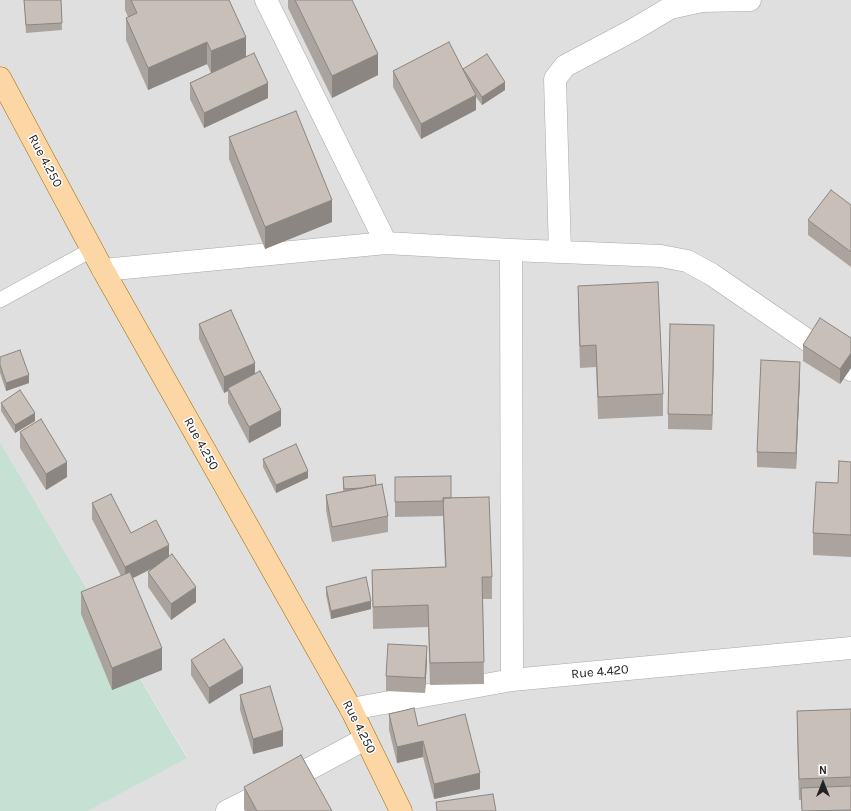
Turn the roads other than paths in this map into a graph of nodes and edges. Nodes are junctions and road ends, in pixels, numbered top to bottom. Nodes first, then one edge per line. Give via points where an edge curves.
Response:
1 (266, 0) edge
2 (750, 0) edge
3 (0, 78) edge
4 (386, 243) junction
5 (93, 249) junction
6 (511, 250) junction
7 (560, 252) junction
8 (104, 270) junction
9 (0, 300) edge
10 (851, 370) edge
11 (851, 648) edge
12 (512, 680) junction
13 (350, 709) junction
14 (365, 740) junction
15 (227, 811) edge
16 (401, 811) edge

1 - 4 street
2 - 7 street via 702,1 670,8 565,66 554,79
3 - 5 main road, Rue 4.250
4 - 6 street
4 - 8 street
5 - 8 main road, Rue 4.250
5 - 9 lane
6 - 7 street
6 - 12 street
7 - 10 street via 661,256 687,261 711,274
8 - 13 main road, Rue 4.250
11 - 12 street, Rue 4.420
12 - 13 street, Rue 4.420
13 - 14 main road, Rue 4.250
14 - 15 street
14 - 16 main road, Rue 4.250

